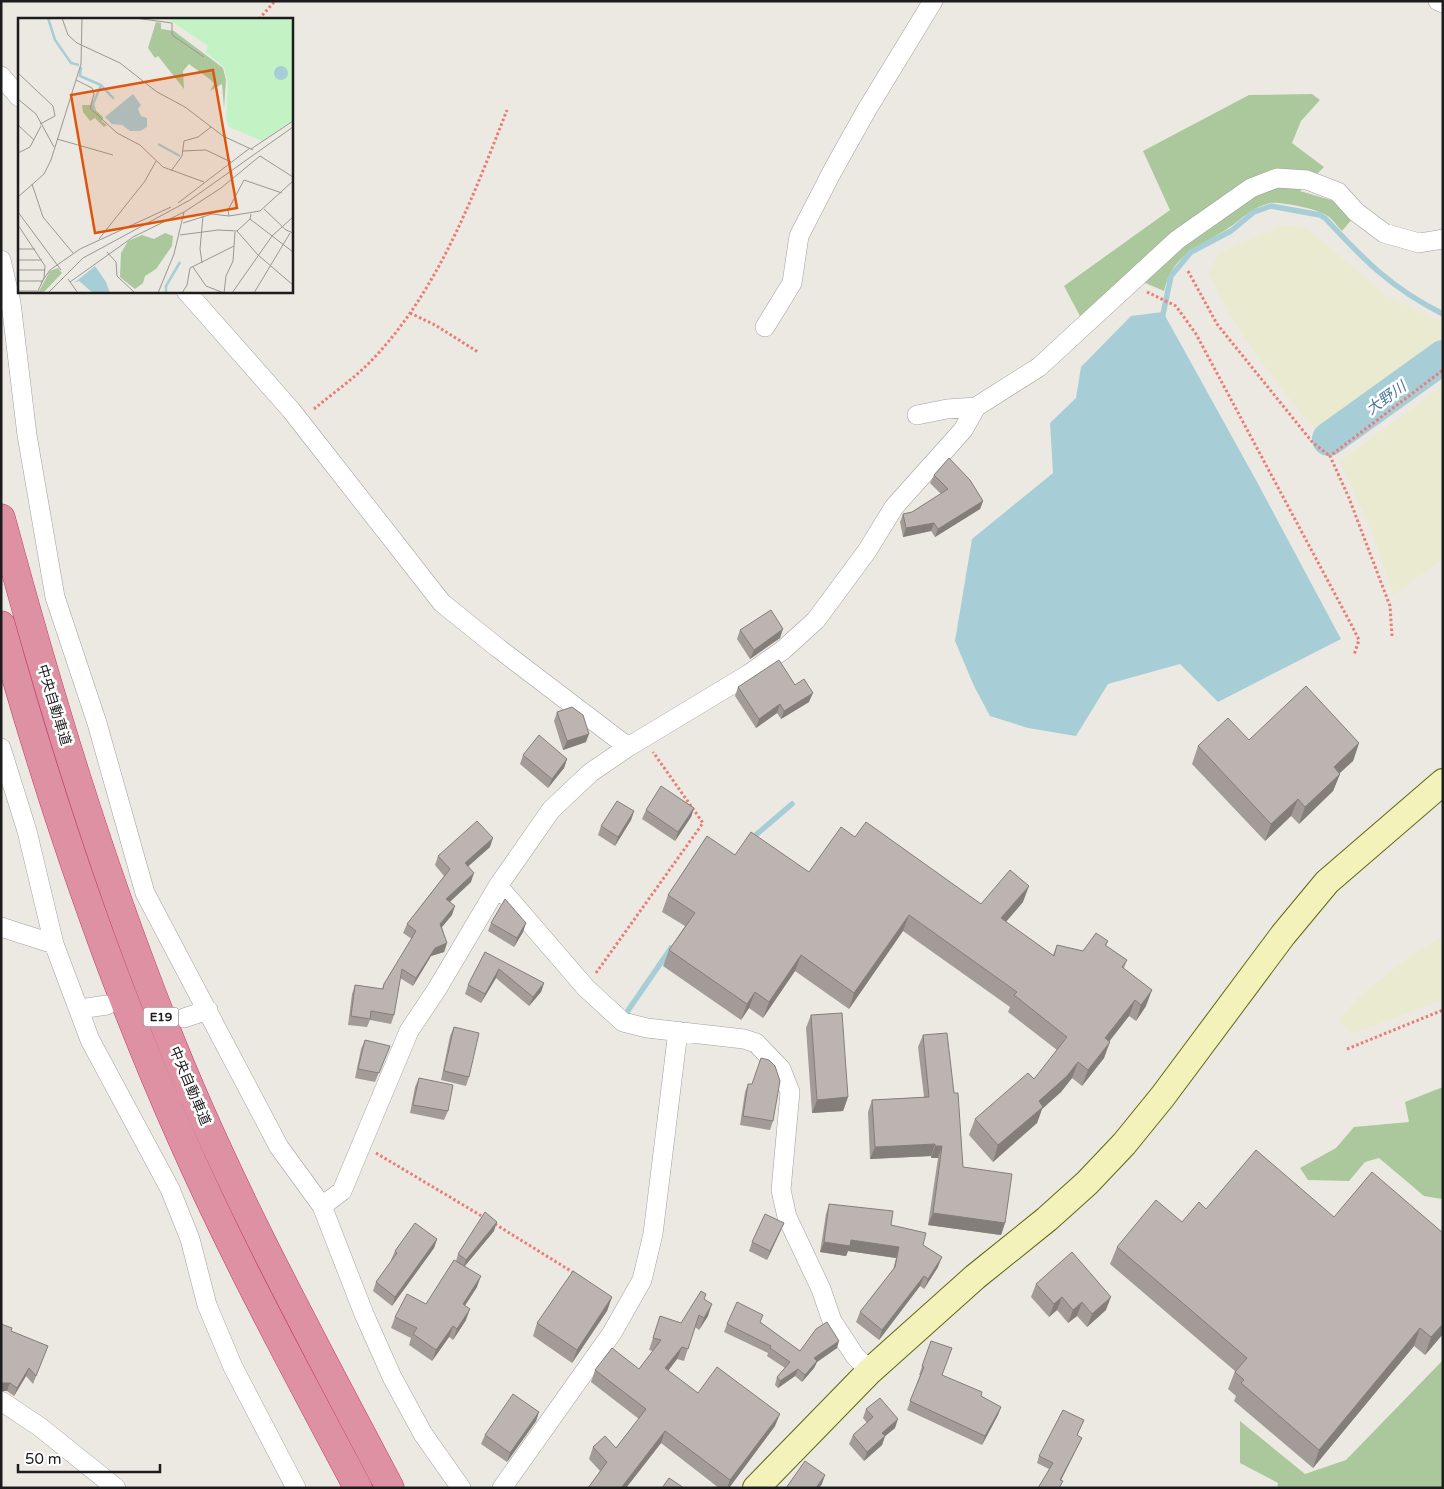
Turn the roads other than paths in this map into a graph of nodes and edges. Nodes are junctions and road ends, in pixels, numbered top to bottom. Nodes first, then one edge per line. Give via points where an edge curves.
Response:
1 (933, 1) edge
2 (1438, 1) edge
3 (1443, 4) edge
4 (1, 76) edge
5 (18, 96) edge
6 (1443, 239) edge
7 (1, 260) edge
8 (187, 292) edge
9 (765, 327) dead end
10 (976, 407) junction
11 (917, 415) dead end
12 (1, 518) edge
13 (1, 625) edge
14 (635, 743) junction
15 (1, 748) edge
16 (1443, 782) edge
17 (498, 886) junction
18 (1, 927) edge
19 (54, 944) junction
20 (107, 1005) dead end
21 (80, 1009) junction
22 (208, 1010) junction
23 (184, 1018) dead end
24 (678, 1031) junction
25 (322, 1206) junction
26 (870, 1371) junction
27 (1, 1401) edge
28 (116, 1488) edge
29 (296, 1488) edge
30 (358, 1488) edge
31 (390, 1488) edge
32 (461, 1488) edge
33 (502, 1488) edge
34 (756, 1488) edge

1 - 9 street via 833,170 799,236 792,283
2 - 3 street
4 - 5 street
6 - 10 street via 1419,243 1384,233 1356,212 1338,192 1307,180 1277,178 1251,188 1177,240 1039,367
7 - 22 street via 11,303 27,435 55,597 96,723 145,893
8 - 14 street via 300,421 442,603 498,648
10 - 11 street
10 - 14 street via 962,430 894,507 867,551 816,620 783,650 749,674
12 - 31 highway, 中央自動車道 / E19 via 74,773 110,884 162,1021 272,1265
13 - 30 highway, 中央自動車道 / E19 via 49,784 135,1028 248,1282
14 - 17 street via 590,773 551,810
15 - 19 street via 27,831
16 - 26 street via 1327,882 1283,935 1158,1103 1099,1170 1048,1219 974,1277
17 - 24 street via 586,988 623,1022
17 - 25 street via 438,990 409,1031 342,1191
18 - 19 street
19 - 21 street
20 - 21 street
21 - 29 street via 90,1040 170,1189 190,1240 207,1305 233,1367
22 - 23 street
22 - 25 street via 280,1147
24 - 26 street via 744,1038 756,1043 781,1069 790,1092 781,1190 787,1217 821,1289 832,1322 855,1356
24 - 33 street via 653,1234 642,1280 612,1332
25 - 32 street via 392,1377 423,1434
26 - 34 street
27 - 28 street via 40,1427

